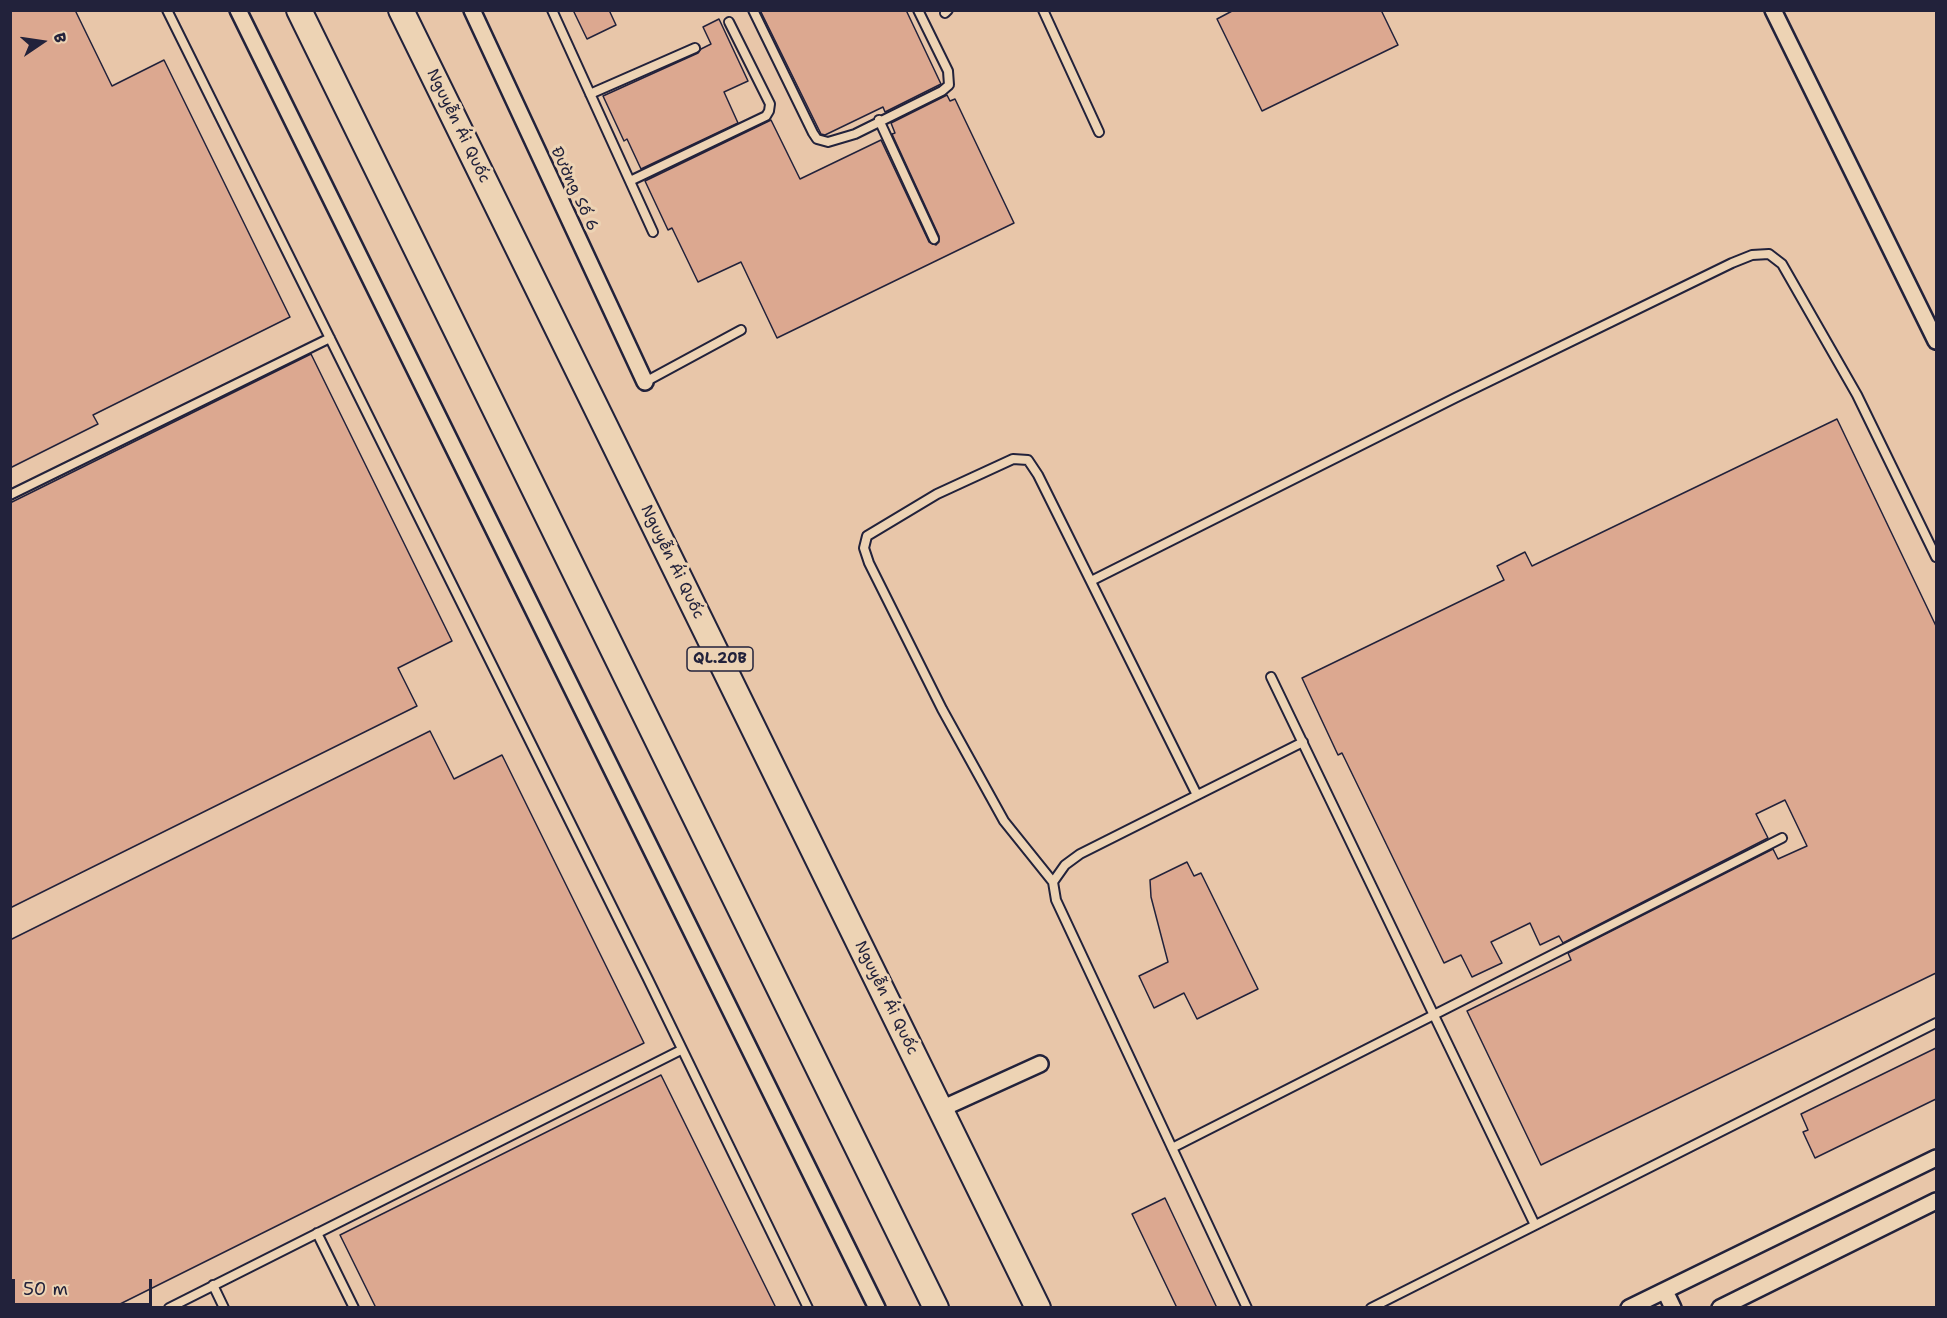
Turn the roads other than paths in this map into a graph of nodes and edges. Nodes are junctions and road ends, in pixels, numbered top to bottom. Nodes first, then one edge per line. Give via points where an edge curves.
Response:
1 (167, 10) edge
2 (238, 10) edge
3 (299, 10) edge
4 (401, 10) edge
5 (472, 10) edge
6 (552, 10) edge
7 (753, 10) edge
8 (918, 10) edge
9 (1043, 10) edge
10 (1773, 10) edge
11 (729, 22) dead end
12 (695, 48) dead end
13 (591, 94) junction
14 (879, 120) junction
15 (1099, 132) dead end
16 (630, 181) junction
17 (653, 232) dead end
18 (933, 239) dead end
19 (741, 330) dead end
20 (330, 338) junction
21 (1936, 341) edge
22 (645, 382) joint
23 (10, 495) edge
24 (1936, 557) edge
25 (1091, 581) junction
26 (1271, 676) dead end
27 (1303, 742) junction
28 (1197, 795) junction
29 (1782, 838) dead end
30 (1053, 882) junction
31 (1434, 1015) junction
32 (1936, 1023) edge
33 (681, 1050) junction
34 (1040, 1064) dead end
35 (940, 1108) junction
36 (1172, 1148) junction
37 (1936, 1158) edge
38 (1936, 1201) edge
39 (1535, 1225) junction
40 (317, 1233) junction
41 (213, 1285) junction
42 (1665, 1291) junction
43 (169, 1308) edge
44 (224, 1308) edge
45 (354, 1308) edge
46 (808, 1308) edge
47 (877, 1308) edge
48 (936, 1308) edge
49 (1038, 1308) edge
50 (1247, 1308) edge
51 (1371, 1308) edge
52 (1629, 1308) edge
53 (1673, 1308) edge
54 (1720, 1308) edge

1 - 20 lane
2 - 47 street
3 - 48 main road
4 - 35 main road, Nguyễn Ái Quốc / QL.20B
5 - 22 street, Đường Số 6
6 - 13 lane
7 - 14 lane via 817,139 828,142 855,134
8 - 14 lane via 948,71 948,85
9 - 15 lane
10 - 21 street
11 - 16 lane via 770,104 766,116
12 - 13 lane
13 - 16 lane
14 - 18 lane
16 - 17 lane
19 - 22 lane
20 - 23 lane
20 - 33 lane
24 - 25 lane via 1857,395 1782,264 1769,254 1752,255 1732,263
25 - 28 lane
25 - 30 lane via 1028,460 1013,459 937,494 867,536 864,548 942,709 1004,820
26 - 27 lane
27 - 28 lane
27 - 31 lane
28 - 30 lane via 1080,854 1065,865
29 - 31 lane
30 - 36 lane via 1056,900
31 - 36 lane
31 - 39 lane
32 - 39 lane
33 - 40 lane
33 - 46 lane
34 - 35 street
35 - 49 main road, Nguyễn Ái Quốc / QL.20B
36 - 50 lane
37 - 42 street
38 - 54 street
39 - 51 lane
40 - 41 lane
40 - 45 lane
41 - 43 lane
41 - 44 lane
42 - 52 street
42 - 53 street

